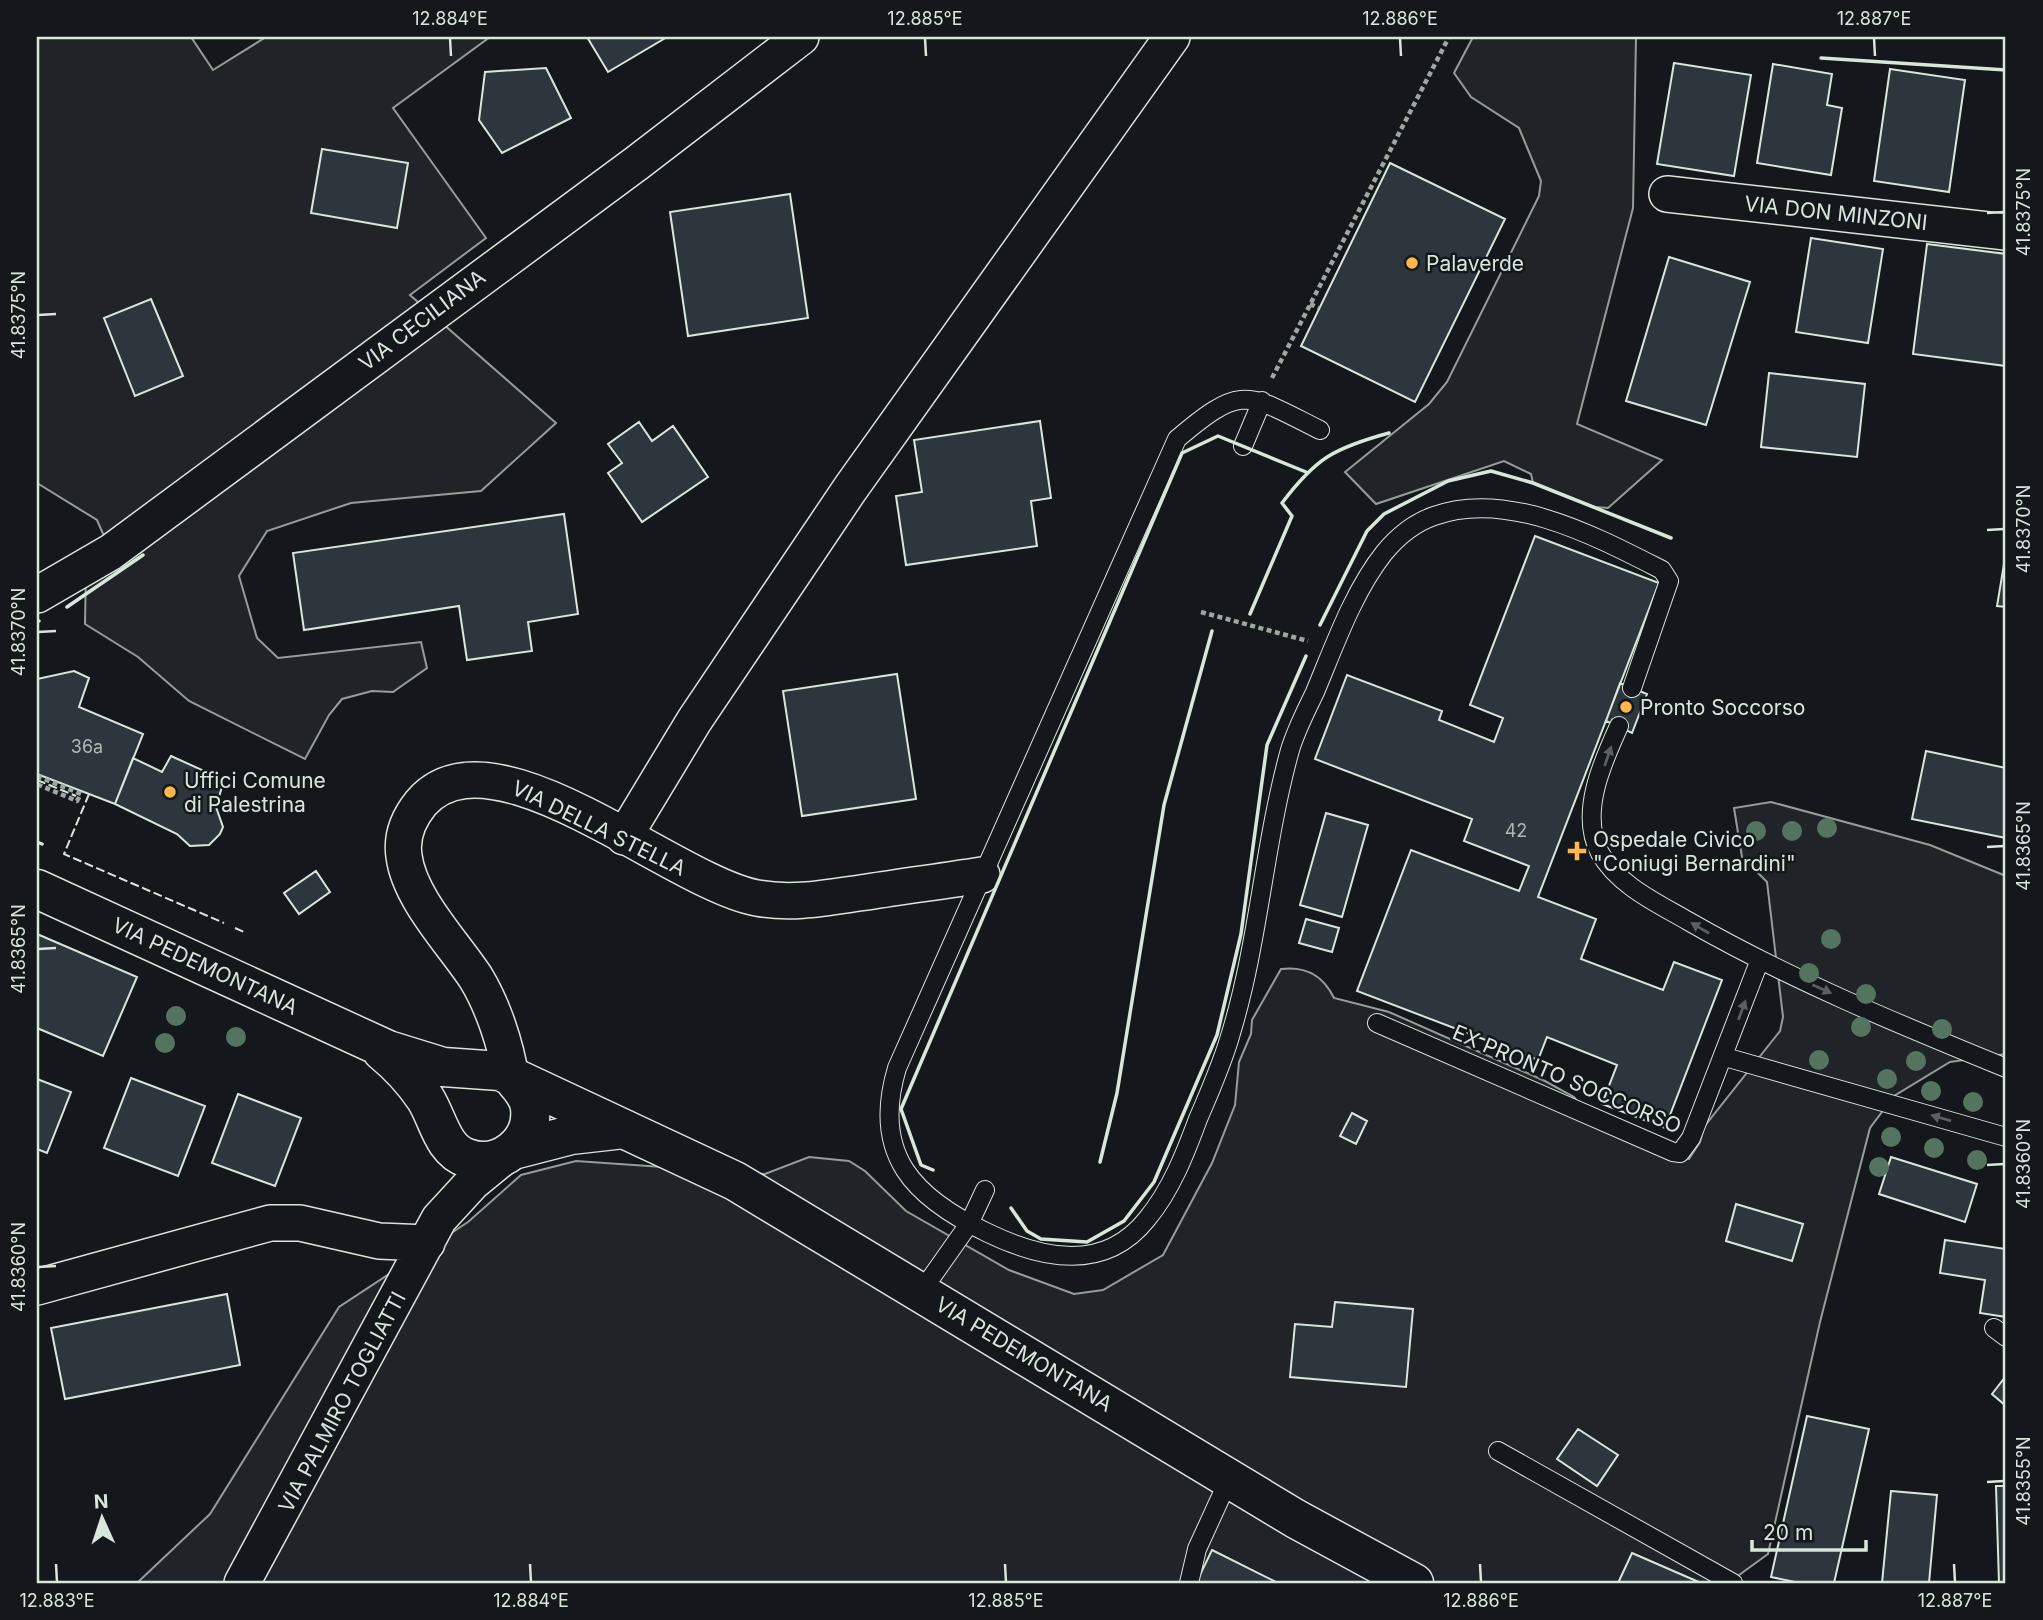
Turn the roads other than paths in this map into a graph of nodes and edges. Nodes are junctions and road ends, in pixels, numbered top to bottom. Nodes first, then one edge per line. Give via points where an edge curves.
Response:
1 (801, 37) edge
2 (1172, 37) edge
3 (1667, 194) dead end
4 (2006, 232) edge
5 (1262, 401) junction
6 (1320, 430) dead end
7 (1243, 446) dead end
8 (37, 595) edge
9 (1632, 688) dead end
10 (1619, 726) dead end
11 (624, 837) junction
12 (982, 875) junction
13 (37, 890) edge
14 (1759, 962) junction
15 (1377, 1023) dead end
16 (373, 1043) junction
17 (1725, 1057) junction
18 (2006, 1068) edge
19 (496, 1074) junction
20 (439, 1124) junction
21 (630, 1129) junction
22 (2006, 1136) edge
23 (510, 1153) junction
24 (985, 1191) dead end
25 (969, 1224) junction
26 (433, 1231) junction
27 (37, 1287) edge
28 (922, 1292) junction
29 (1498, 1451) dead end
30 (1229, 1479) junction
31 (242, 1583) edge
32 (1189, 1583) edge
33 (1415, 1583) edge
34 (1733, 1583) edge

1 - 8 street, VIA CECILIANA via 111,552
2 - 11 street via 850,489 694,721
3 - 4 street, VIA DON MINZONI
5 - 6 lane
5 - 7 lane
5 - 12 lane via 1232,399 1177,439
9 - 25 lane via 1669,582 1667,575 1555,522 1512,512 1465,509 1434,516 1403,533 1382,555 1334,648 1291,748 1232,1033 1165,1194 1133,1233 1092,1255 1065,1258 1033,1253
14 -> 10 lane via 1640,893 1601,853 1592,829 1591,805
11 - 12 street, VIA DELLA STELLA via 719,887 769,900 810,900
11 - 19 street, VIA DELLA STELLA via 551,799 484,778 441,786 426,798 406,827 406,869 415,889 489,1003
12 - 25 lane via 897,1068 889,1108 894,1143 911,1179 932,1202
13 - 16 street, VIA PEDEMONTANA
17 -> 14 lane, EX PRONTO SOCCORSO
14 -> 18 lane
15 - 17 lane, EX PRONTO SOCCORSO via 1673,1153 1686,1149
16 - 19 street, VIA PEDEMONTANA via 424,1062
16 - 20 street, VIA PEDEMONTANA via 410,1077
22 -> 17 lane
19 - 20 street via 450,1083 441,1096
19 - 21 street, VIA PEDEMONTANA
19 - 23 street via 526,1094 530,1108 528,1128
20 - 23 street, VIA PEDEMONTANA via 449,1146 466,1158 493,1160
20 - 26 street, VIA PALMIRO TOGLIATTI via 445,1185
21 - 23 street, VIA PEDEMONTANA via 570,1135
21 - 28 street, VIA PEDEMONTANA via 767,1198
23 - 26 street, VIA PALMIRO TOGLIATTI via 473,1182
24 - 25 lane
25 - 28 lane
26 - 27 street via 379,1241 300,1223 271,1223
26 - 31 street, VIA PALMIRO TOGLIATTI
28 - 30 street, VIA PEDEMONTANA
29 - 34 lane
30 - 32 lane via 1198,1549
30 - 33 street, VIA PEDEMONTANA

